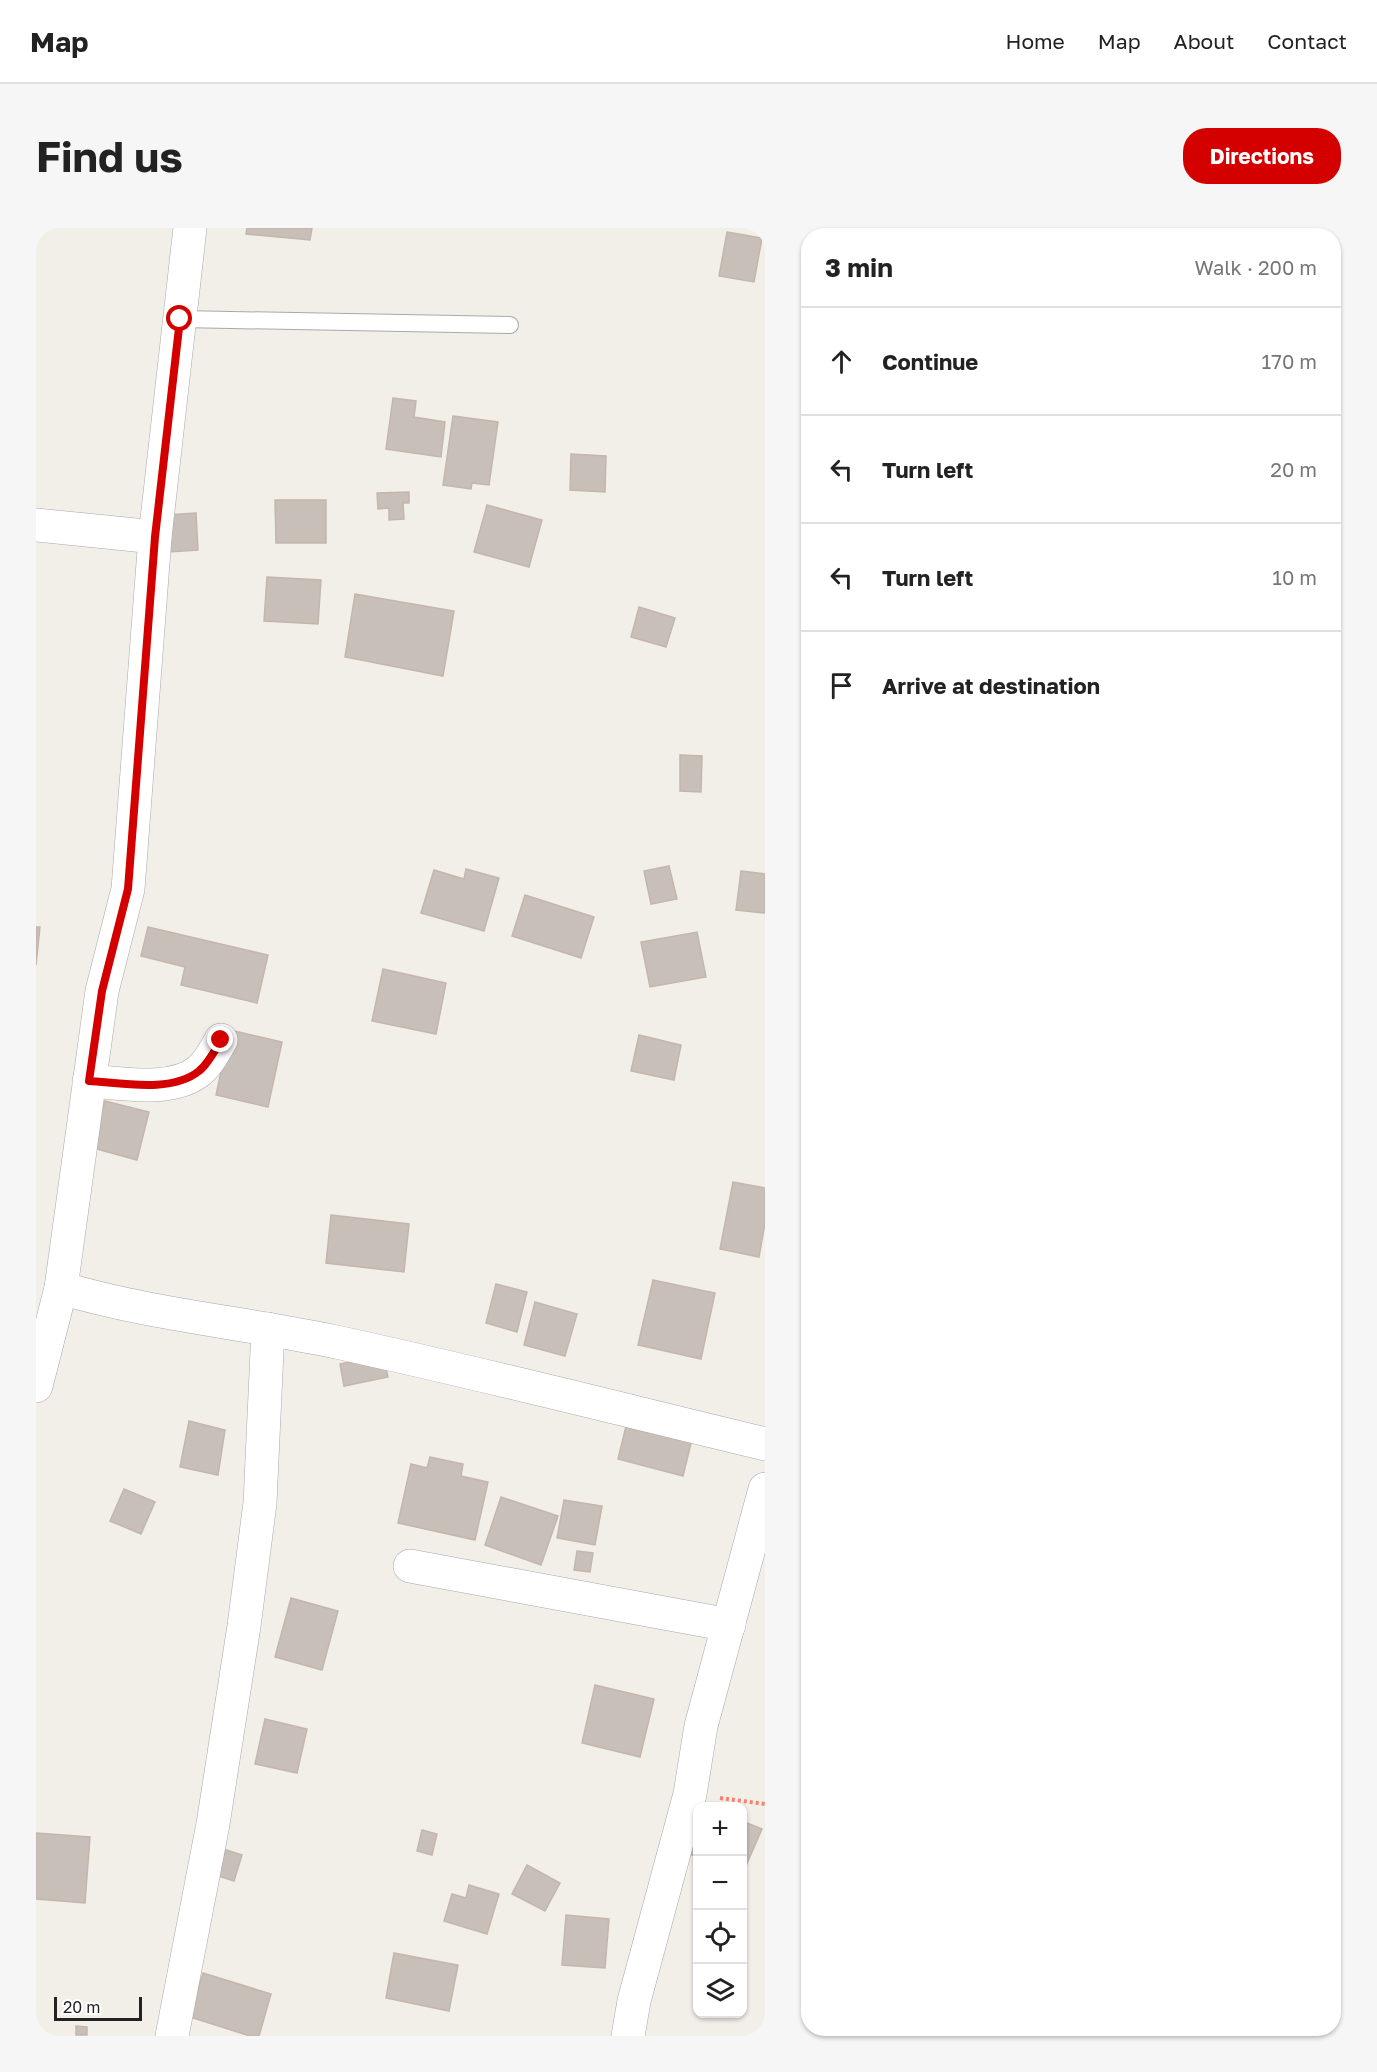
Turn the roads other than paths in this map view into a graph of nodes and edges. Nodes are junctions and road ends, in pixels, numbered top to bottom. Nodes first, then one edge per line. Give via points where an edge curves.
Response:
1 (190, 228) edge
2 (180, 319) junction
3 (510, 325) dead end
4 (36, 525) edge
5 (155, 537) junction
6 (221, 1040) dead end
7 (89, 1081) junction
8 (61, 1288) junction
9 (268, 1329) junction
10 (36, 1385) edge
11 (765, 1444) edge
12 (765, 1489) edge
13 (410, 1566) dead end
14 (729, 1625) junction
15 (172, 2036) edge
16 (628, 2036) edge

1 - 2 street
2 - 3 lane
2 - 5 street
4 - 5 street
5 - 7 street via 128,889 102,991
6 - 7 street via 201,1070 184,1080 163,1085
7 - 8 street
8 - 9 street via 138,1307
8 - 10 street
9 - 11 street via 342,1343
9 - 15 street via 260,1503 245,1615 213,1824
12 - 14 street
13 - 14 street
14 - 16 street via 702,1726 690,1794 633,2001

